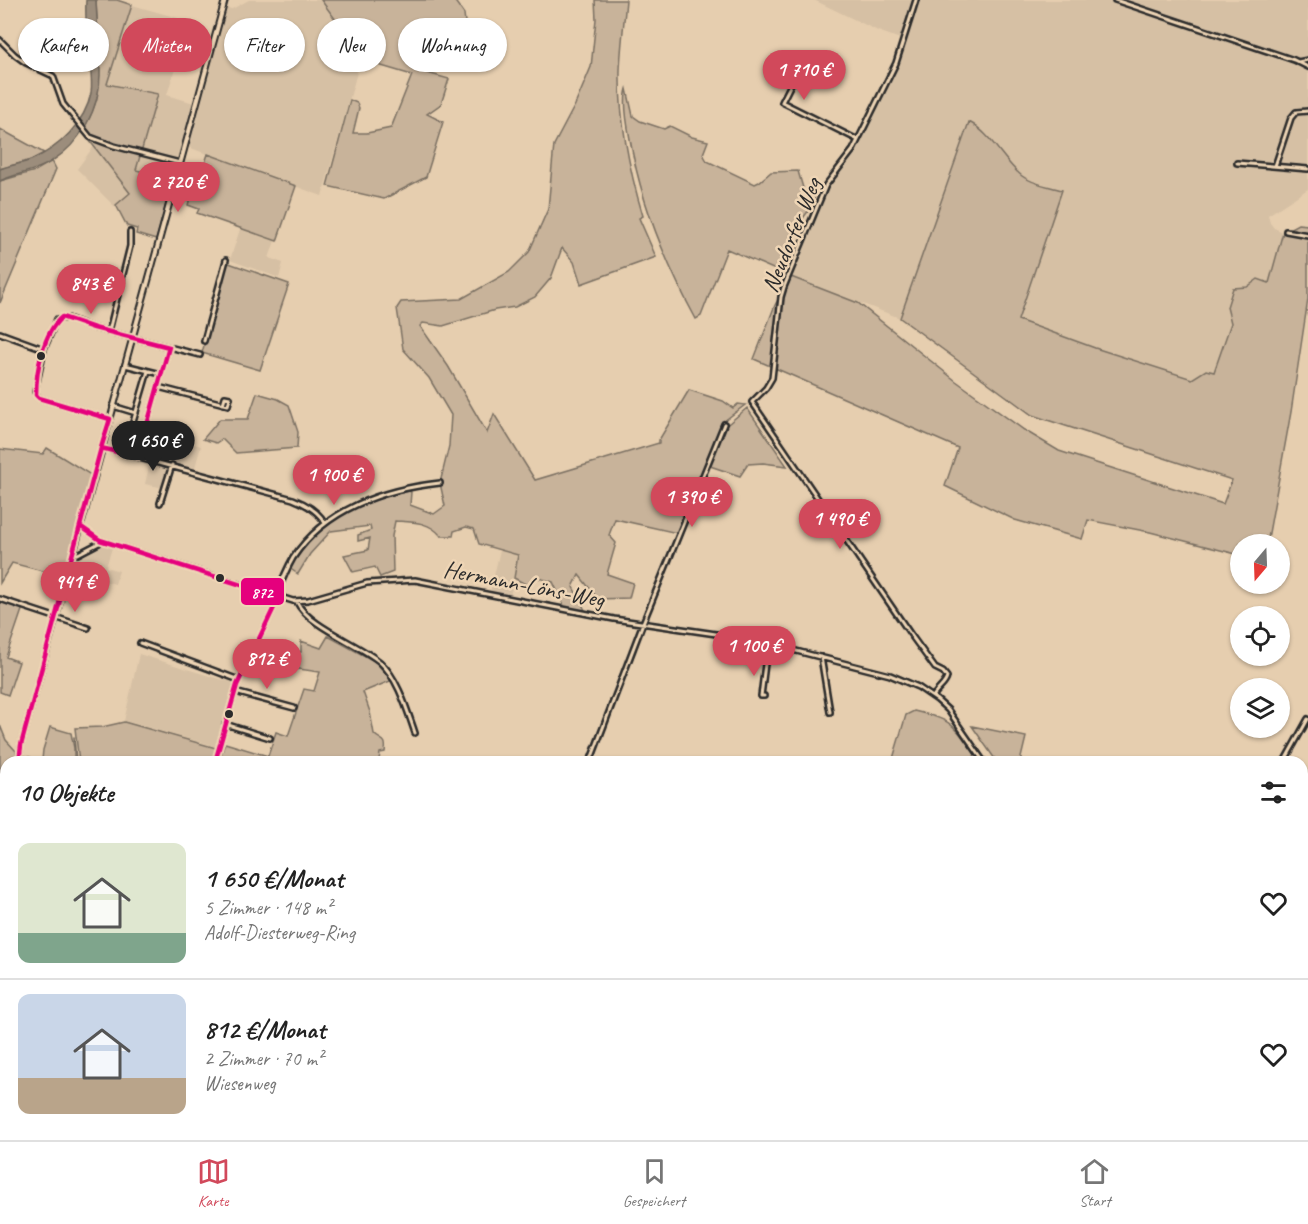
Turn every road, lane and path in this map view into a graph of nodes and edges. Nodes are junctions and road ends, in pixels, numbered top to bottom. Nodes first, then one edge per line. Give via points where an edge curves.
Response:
1 (225, 0) edge
2 (916, 0) edge
3 (1114, 0) edge
4 (0, 40) edge
5 (1308, 60) edge
6 (1297, 62) junction
7 (1308, 67) edge
8 (798, 70) dead end
9 (1308, 111) edge
10 (858, 140) junction
11 (1237, 163) dead end
12 (180, 164) junction
13 (1275, 166) junction
14 (1308, 168) edge
15 (1286, 231) dead end
16 (130, 232) dead end
17 (1308, 235) edge
18 (226, 260) dead end
19 (109, 331) junction
20 (0, 333) edge
21 (132, 336) junction
22 (204, 340) dead end
23 (168, 347) junction
24 (44, 349) junction
25 (200, 355) dead end
26 (124, 364) junction
27 (148, 370) junction
28 (161, 374) junction
29 (158, 387) junction
30 (223, 404) dead end
31 (113, 406) junction
32 (136, 412) junction
33 (110, 419) junction
34 (724, 424) dead end
35 (101, 448) junction
36 (124, 453) junction
37 (138, 457) junction
38 (172, 465) junction
39 (440, 483) dead end
40 (160, 503) dead end
41 (325, 523) junction
42 (80, 526) junction
43 (100, 540) junction
44 (78, 554) dead end
45 (277, 596) junction
46 (0, 599) edge
47 (297, 602) junction
48 (55, 617) junction
49 (643, 623) junction
50 (88, 628) dead end
51 (140, 643) dead end
52 (769, 644) junction
53 (821, 657) junction
54 (239, 680) junction
55 (234, 691) junction
56 (764, 696) dead end
57 (933, 697) junction
58 (294, 708) dead end
59 (830, 712) dead end
60 (1308, 718) edge
61 (225, 724) junction
62 (415, 733) dead end
63 (270, 738) dead end
64 (20, 756) edge
65 (217, 756) edge
66 (592, 756) edge
67 (980, 756) edge
68 (1287, 756) edge

1 - 12 main road
2 - 10 street, Neudorfer Weg via 904,43
3 - 6 street
4 - 12 street via 26,63 53,76 63,104 93,138
5 - 6 street
6 - 7 street
8 - 10 street via 782,102
9 - 13 street via 1296,112 1291,118
10 - 57 street, Neudorfer Weg via 826,185 788,278 781,297 772,378 752,402 911,635 935,668 947,677
11 - 13 street
12 - 21 main road
13 - 14 street
15 - 17 street
16 - 19 street
18 - 22 street
19 - 21 street
19 - 24 street via 57,318
20 - 24 street
21 - 23 street
21 - 26 main road
23 - 25 street
23 - 28 street
24 - 33 street via 36,395
26 - 27 street
26 - 31 main road
27 - 28 street
27 - 32 street
28 - 29 street
29 - 30 street
29 - 37 street
31 - 32 street
31 - 33 main road
32 - 36 street
33 - 35 main road
34 - 49 street
35 - 36 street
35 - 42 main road
36 - 37 street
37 - 38 street
38 - 40 street
38 - 41 street via 303,503
39 - 41 street via 405,488 362,502
41 - 45 street via 293,558
42 - 43 street
42 - 48 main road
43 - 44 street
43 - 45 street
45 - 47 street
45 - 54 street
46 - 48 street
47 - 49 street, Hermann-Löns-Weg via 367,583 414,580
47 - 62 street via 300,609 329,631 380,662 399,692
48 - 50 street
48 - 64 main road
49 - 52 street, Hermann-Löns-Weg
49 - 66 street
51 - 54 street
52 - 53 street, Hermann-Löns-Weg
52 - 56 street
53 - 57 street, Hermann-Löns-Weg via 903,679
53 - 59 street
54 - 55 street
55 - 58 street
55 - 61 street
57 - 67 street, Hermann-Löns-Weg via 948,710
60 - 68 street
61 - 63 street
61 - 65 street

